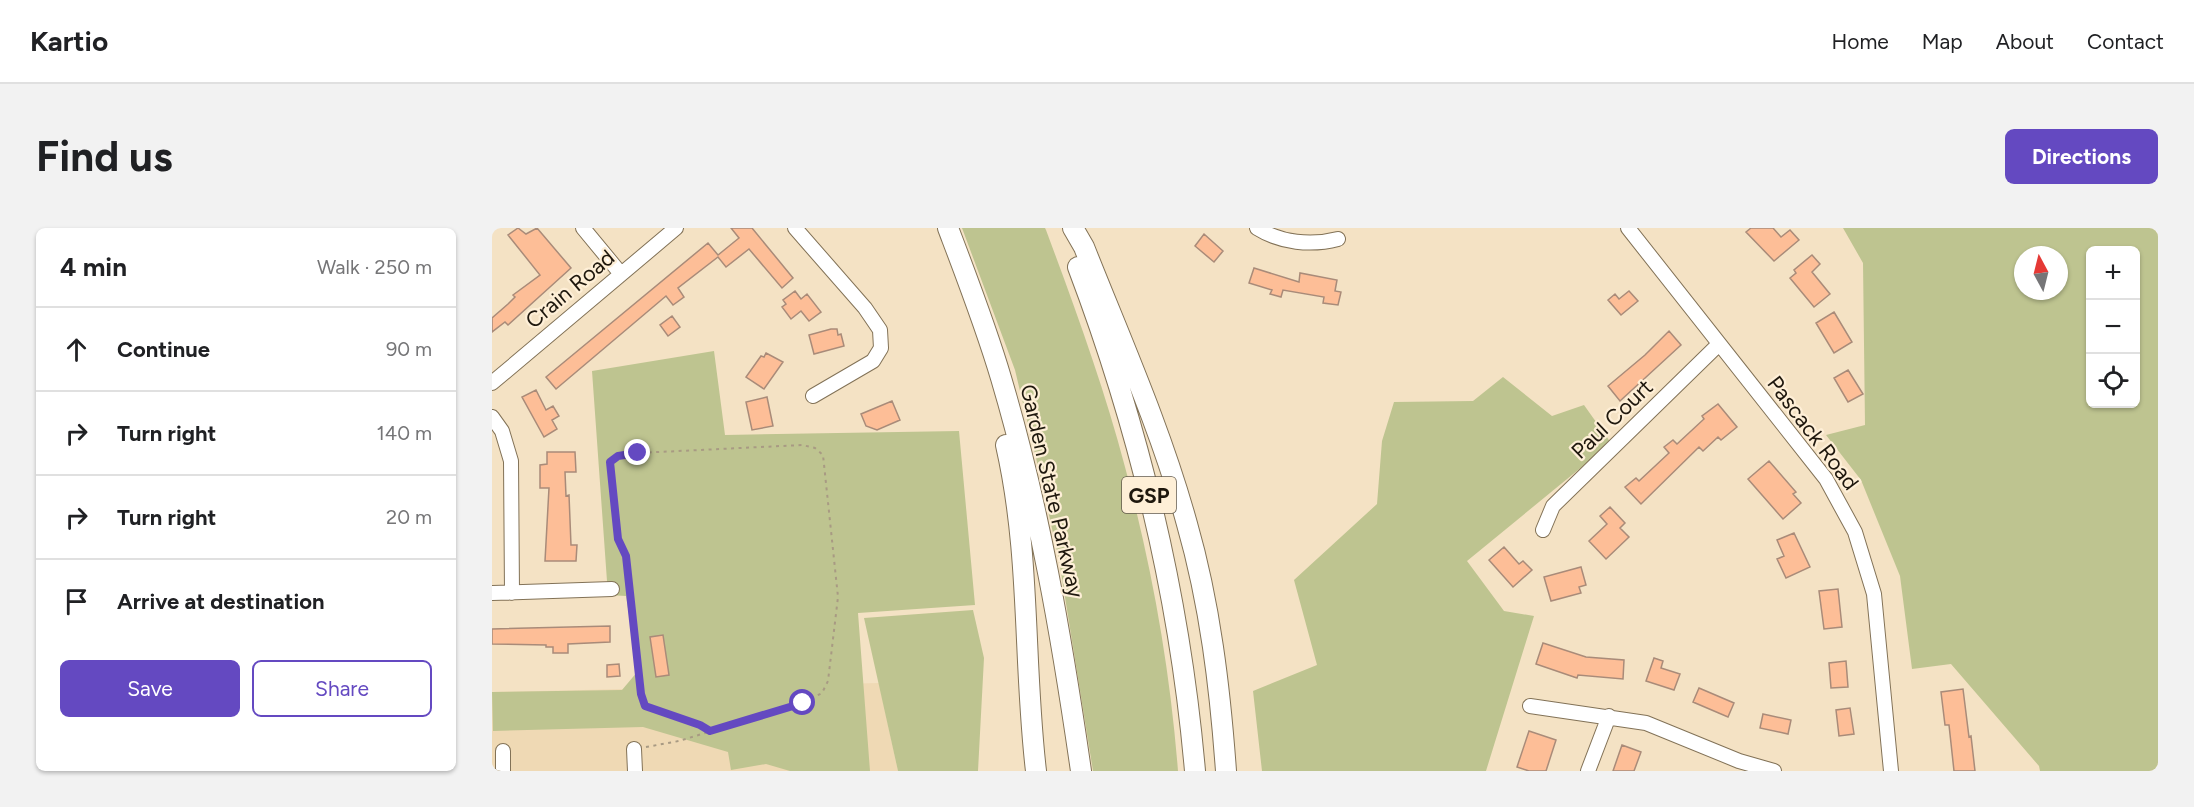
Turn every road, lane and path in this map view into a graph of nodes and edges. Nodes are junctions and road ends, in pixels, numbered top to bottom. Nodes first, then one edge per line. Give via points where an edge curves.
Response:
1 (583, 228) edge
2 (675, 228) edge
3 (795, 228) edge
4 (948, 228) edge
5 (1063, 228) edge
6 (1072, 228) edge
7 (1257, 228) edge
8 (1628, 228) edge
9 (1338, 239) dead end
10 (621, 274) junction
11 (974, 296) junction
12 (1719, 344) junction
13 (492, 383) edge
14 (813, 396) dead end
15 (492, 417) edge
16 (1543, 530) dead end
17 (612, 590) dead end
18 (492, 593) edge
19 (512, 593) junction
20 (1530, 706) dead end
21 (1609, 716) junction
22 (710, 731) junction
23 (1032, 732) junction
24 (634, 748) joint
25 (503, 751) dead end
26 (1767, 770) edge
27 (503, 771) edge
28 (635, 771) edge
29 (1026, 771) edge
30 (1036, 771) edge
31 (1081, 771) edge
32 (1194, 771) edge
33 (1226, 771) edge
34 (1588, 771) edge
35 (1890, 771) edge

1 - 10 street
2 - 10 street, Crain Road
3 - 14 street via 880,330 881,348 873,361
4 - 11 highway, Garden State Parkway
5 - 32 highway, GSP via 1115,372 1149,498 1176,627
6 - 33 highway via 1084,247 1141,390 1188,526 1209,626
7 - 9 street via 1295,242
8 - 12 street, Pascack Road
10 - 13 street, Crain Road
11 - 23 highway via 1020,526
11 - 31 highway, Garden State Parkway via 1002,379 1033,504
12 - 16 street, Paul Court via 1553,506
12 - 35 street, Pascack Road via 1826,480 1855,531 1874,594
15 - 19 street via 508,445 511,461
17 - 19 street
18 - 19 street
20 - 21 street
21 - 26 street via 1667,730
21 - 34 street
22 - 22 path via 803,703 822,693 828,681 838,597 823,454 815,448 802,445 638,453 618,456 610,462 618,539 626,556 645,706
22 - 24 path via 662,746
23 - 29 highway
23 - 30 highway
24 - 28 street
25 - 27 street

